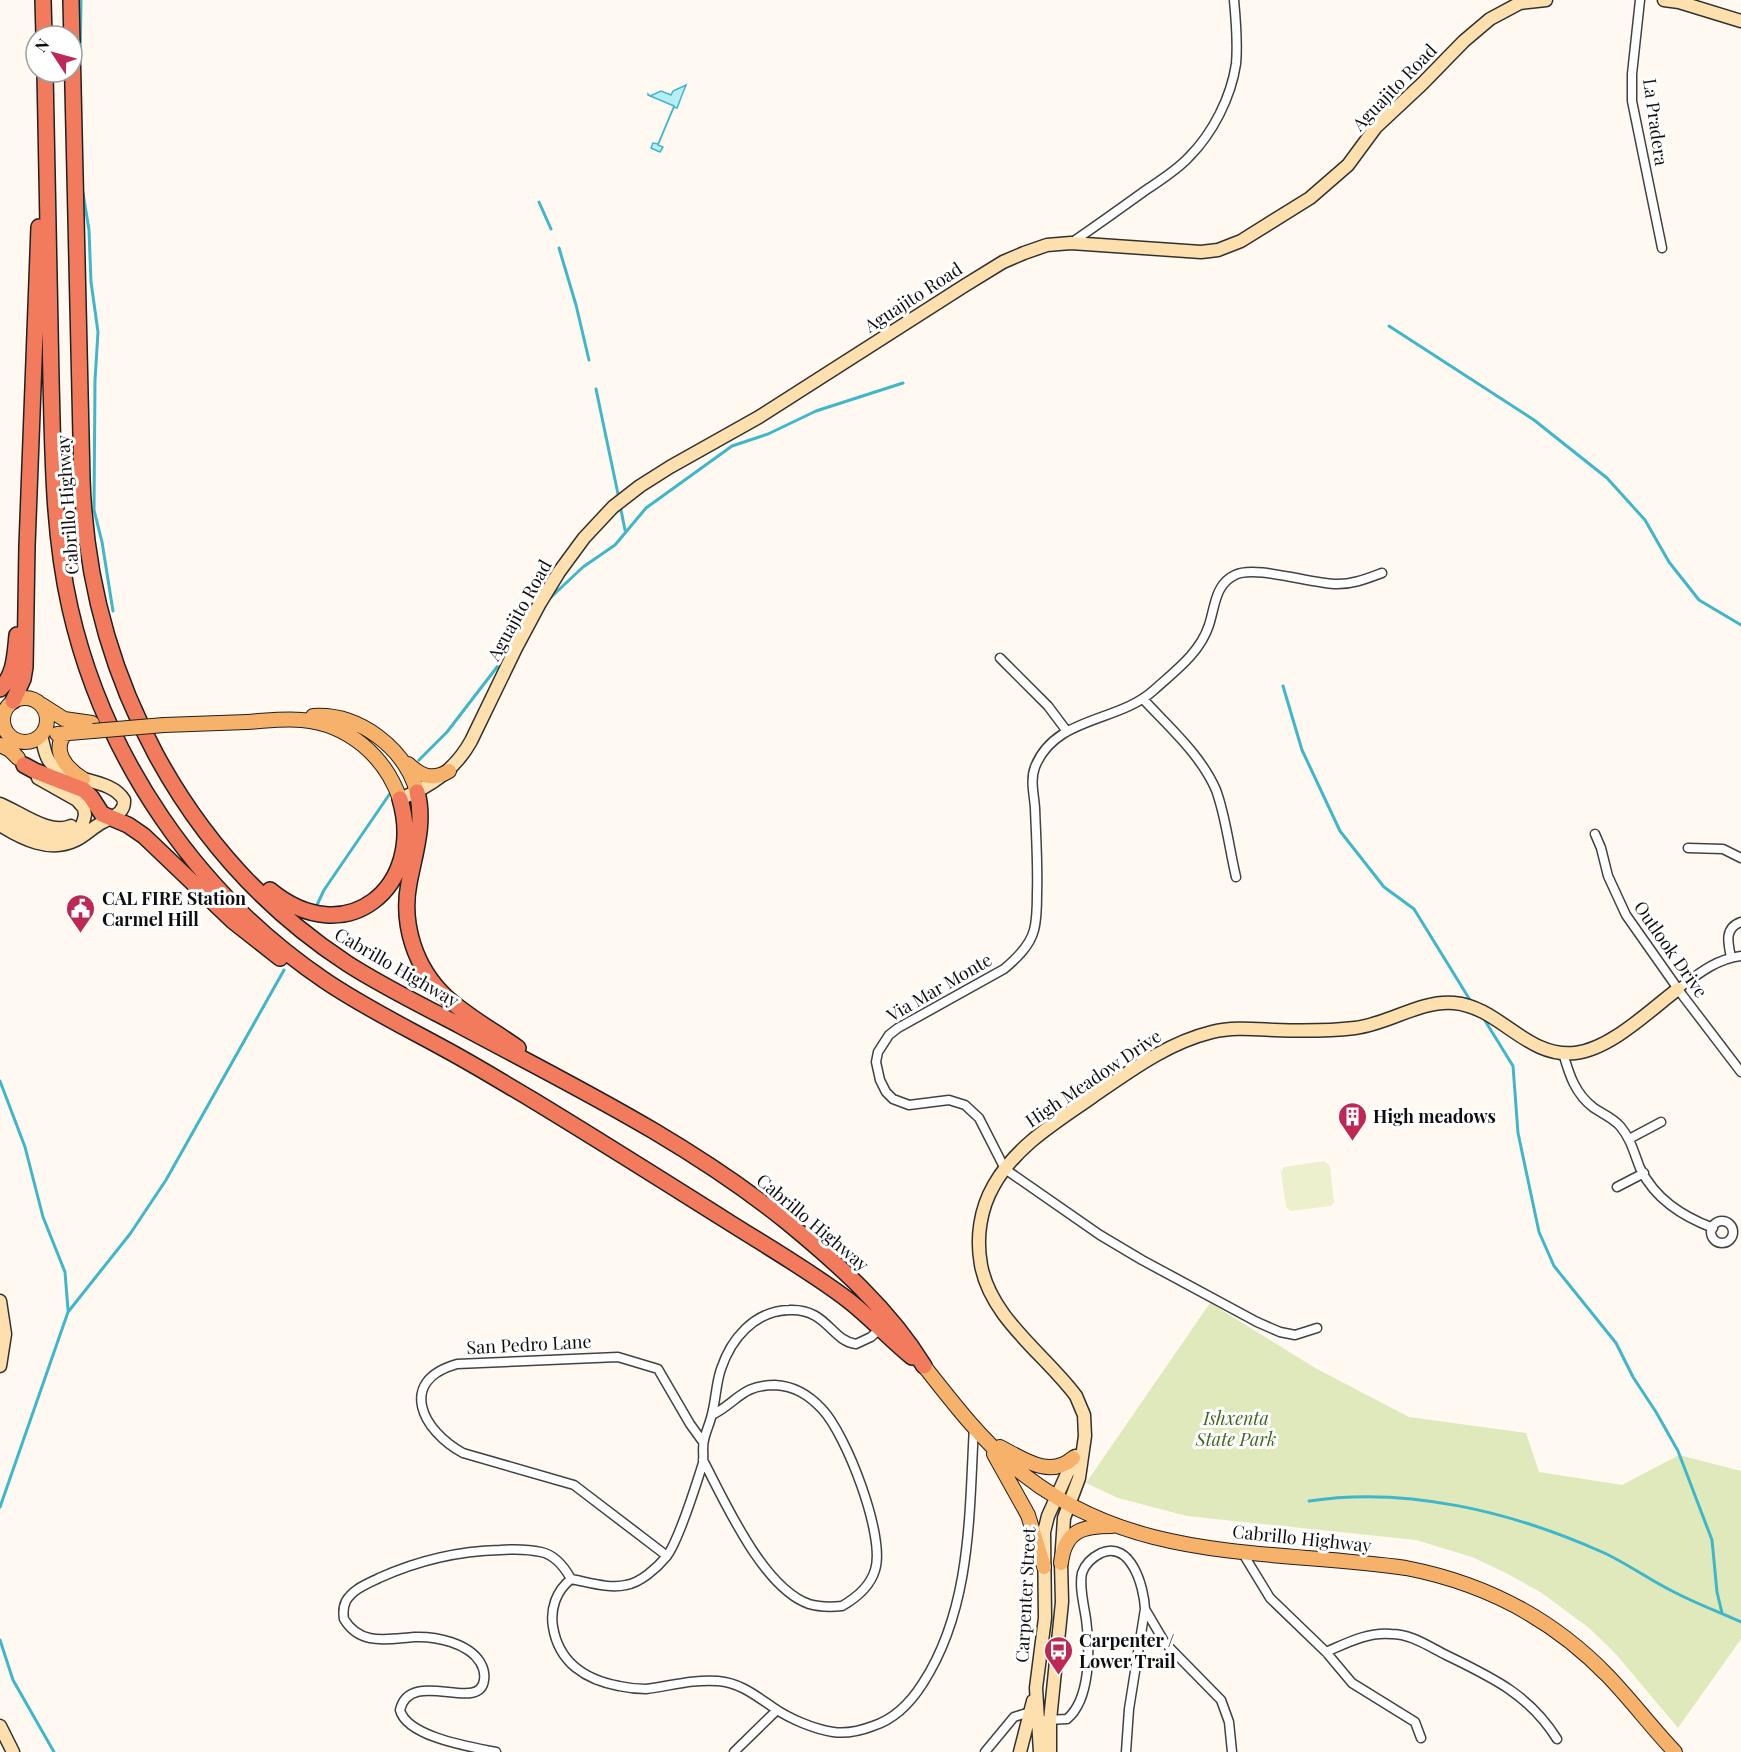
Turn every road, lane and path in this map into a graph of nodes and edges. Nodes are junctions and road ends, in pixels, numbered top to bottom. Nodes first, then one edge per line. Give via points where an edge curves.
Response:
1 (43, 0) edge
2 (71, 0) edge
3 (1234, 0) edge
4 (1546, 0) edge
5 (1640, 0) edge
6 (1664, 0) edge
7 (1741, 21) edge
8 (44, 24) edge
9 (45, 84) edge
10 (46, 128) junction
11 (1071, 243) junction
12 (1662, 248) dead end
13 (27, 546) junction
14 (1382, 573) dead end
15 (1000, 658) dead end
16 (0, 689) edge
17 (1143, 699) junction
18 (8, 702) edge
19 (41, 704) junction
20 (293, 720) junction
21 (93, 727) junction
22 (1066, 730) junction
23 (66, 733) junction
24 (42, 734) junction
25 (4, 737) edge
26 (396, 753) junction
27 (21, 761) junction
28 (448, 771) junction
29 (82, 778) junction
30 (417, 792) junction
31 (400, 799) junction
32 (0, 804) edge
33 (84, 808) junction
34 (0, 814) edge
35 (110, 819) junction
36 (0, 825) edge
37 (208, 834) junction
38 (1594, 834) dead end
39 (1688, 848) dead end
40 (1741, 858) edge
41 (1236, 877) dead end
42 (1741, 921) edge
43 (1741, 956) edge
44 (1731, 957) junction
45 (1678, 989) junction
46 (342, 992) junction
47 (1563, 1053) junction
48 (1741, 1072) edge
49 (553, 1076) junction
50 (1662, 1122) dead end
51 (1629, 1139) junction
52 (1005, 1169) junction
53 (1644, 1173) junction
54 (1617, 1187) dead end
55 (1713, 1228) dead end
56 (0, 1301) edge
57 (881, 1328) junction
58 (1317, 1328) dead end
59 (0, 1366) edge
60 (924, 1366) junction
61 (712, 1415) junction
62 (974, 1427) junction
63 (985, 1440) junction
64 (703, 1442) junction
65 (1078, 1454) junction
66 (703, 1460) junction
67 (1056, 1497) junction
68 (1068, 1504) junction
69 (1115, 1526) junction
70 (1242, 1552) junction
71 (667, 1556) junction
72 (1061, 1563) junction
73 (1044, 1567) junction
74 (571, 1579) junction
75 (1144, 1609) junction
76 (1326, 1652) junction
77 (777, 1710) junction
78 (1040, 1717) junction
79 (0, 1726) edge
80 (1006, 1727) junction
81 (1026, 1729) junction
82 (1421, 1738) dead end
83 (1557, 1739) dead end
84 (459, 1748) edge
85 (1047, 1750) edge
86 (13, 1752) edge
87 (496, 1752) edge
88 (735, 1752) edge
89 (985, 1752) edge
90 (1020, 1752) edge
91 (1126, 1752) edge
92 (1232, 1752) edge
93 (1675, 1752) edge

1 - 8 highway
2 - 37 highway, Cabrillo Highway via 82,489 91,574 110,649 134,712 165,771
3 - 11 street via 1236,64 1219,115 1203,140 1169,174
4 - 11 street, Aguajito Road via 1520,3 1490,19 1376,126 1348,165 1310,198 1241,241 1201,252
5 - 12 street, La Pradera via 1632,101
6 - 7 street
9 - 10 highway, Cabrillo Highway
10 - 13 highway via 39,212
10 - 46 highway, Cabrillo Highway via 56,513 68,599 89,673 132,769 185,850 251,921
11 - 28 street, Aguajito Road via 1047,245 1003,262 759,417 670,467 613,507 584,538 545,595 471,741
13 - 16 highway via 14,663
13 - 18 highway via 25,667 23,679
14 - 17 street, Via Mar Monte via 1336,584 1255,572 1233,575 1221,586 1209,627 1194,653
15 - 22 street
17 - 22 street, Via Mar Monte
17 - 41 street via 1205,770 1221,804
18 - 19 main road via 28,697
18 - 25 main road via 3,718
19 - 21 main road via 64,719
19 - 24 main road via 47,718
20 - 21 main road, bridge
20 - 26 main road via 317,715 346,720 367,729
20 - 31 main road via 330,726 365,746 387,770
21 - 23 main road
22 - 52 street, Via Mar Monte via 1046,750 1034,770 1038,870 1036,916 1029,942 1004,969 898,1028 882,1043 876,1062 882,1087 901,1103 949,1101 971,1109
23 - 24 main road
23 - 29 main road via 60,742 61,756
24 - 25 main road via 26,742
24 - 29 street via 50,762
25 - 27 main road
26 - 28 main road via 423,776 436,777
26 - 30 main road via 409,770
27 - 33 street via 37,777
27 - 35 highway via 35,771 84,790 100,813
28 - 30 street, Aguajito Road
29 - 35 street via 123,797 123,809
30 - 31 street, Aguajito Road
30 - 49 highway via 420,831 407,909 409,932 421,963 449,999
31 - 37 highway via 405,836 396,874 377,899 345,914 316,915 292,906
32 - 33 street via 59,829 75,823
33 - 34 street via 78,828 55,837 42,835
35 - 36 street via 75,841 57,845 36,843
35 - 46 highway via 144,836 274,955
37 - 49 highway, Cabrillo Highway via 273,905 334,954
38 - 45 street, Outlook Drive via 1618,901
39 - 40 street via 1723,849
42 - 44 street via 1728,934
43 - 44 street, High Meadow Drive
44 - 45 street, High Meadow Drive via 1713,964
45 - 47 street, High Meadow Drive via 1609,1040 1576,1053
45 - 48 street, Outlook Drive
46 - 57 highway, Cabrillo Highway via 476,1066 591,1136 819,1280
47 - 51 street via 1572,1083 1584,1099 1620,1125
47 - 52 street, High Meadow Drive via 1532,1044 1482,1011 1454,1003 1426,1006 1356,1028 1215,1031 1183,1041 1141,1064 1035,1137
49 - 60 highway, Cabrillo Highway via 700,1159 754,1196 843,1271 884,1312
50 - 51 street
51 - 53 street
52 - 58 street, Via Mar Monte via 1100,1235 1257,1322 1287,1335
52 - 65 street, Carpenter Street via 988,1197 982,1217 981,1266 990,1291 1007,1317 1080,1402 1086,1429
53 - 54 street
53 - 55 street via 1671,1206
56 - 59 street via 5,1334
57 - 60 highway, Cabrillo Highway
57 - 61 street via 866,1340 852,1344 806,1311 788,1310 761,1317 740,1334 729,1352 720,1371
60 - 62 main road, Cabrillo Highway
61 - 64 street
61 - 66 street via 738,1395 767,1385 799,1389 824,1411 841,1436 871,1516 877,1560 862,1591 842,1606 810,1604 793,1596 771,1576
62 - 63 main road, Cabrillo Highway
62 - 77 street via 960,1592 948,1635 918,1691 893,1716 846,1733 823,1730
63 - 65 main road via 1043,1467 1062,1466
63 - 67 main road, Cabrillo Highway
63 - 73 main road via 1028,1515
64 - 66 street
64 - 71 street, San Pedro Lane via 658,1369 628,1359 457,1364 439,1372 423,1387 421,1404 428,1421 437,1436 450,1446 463,1454 574,1485
65 - 67 street, Carpenter Street
65 - 68 street, Carpenter Street via 1081,1473
66 - 71 street
67 - 68 main road, Cabrillo Highway
67 - 73 street, Carpenter Street via 1045,1527
68 - 69 main road, Cabrillo Highway
68 - 72 street, Carpenter Street
69 - 70 main road, Cabrillo Highway via 1179,1544
69 - 72 main road via 1073,1534 1065,1544
70 - 76 street via 1270,1598
70 - 93 main road, Cabrillo Highway via 1406,1568 1496,1596 1546,1624 1583,1652
71 - 74 street via 628,1585
72 - 78 street, Carpenter Street via 1062,1602
73 - 78 street, Carpenter Street via 1045,1618 1036,1688
74 - 77 street via 556,1598 553,1624 561,1653 579,1671 599,1681 644,1689 698,1681 728,1682
74 - 84 street via 556,1560 542,1552 468,1552 406,1566 365,1585 346,1601 344,1619 358,1635 376,1640 426,1638 458,1644 475,1655 484,1673 479,1689 469,1694 423,1690 408,1697 400,1710 414,1728
75 - 78 street via 1137,1573 1122,1554 1107,1551 1086,1565 1082,1581 1088,1649 1077,1708 1067,1719
75 - 91 street
75 - 92 street via 1165,1643 1221,1700
76 - 82 street via 1352,1683 1415,1722
76 - 83 street via 1368,1635 1410,1637 1506,1686 1536,1711
77 - 88 street
78 - 80 street via 1014,1717
78 - 81 street
78 - 85 street, Carpenter Street
79 - 86 street
80 - 81 street
80 - 89 street
81 - 90 street
84 - 87 street

